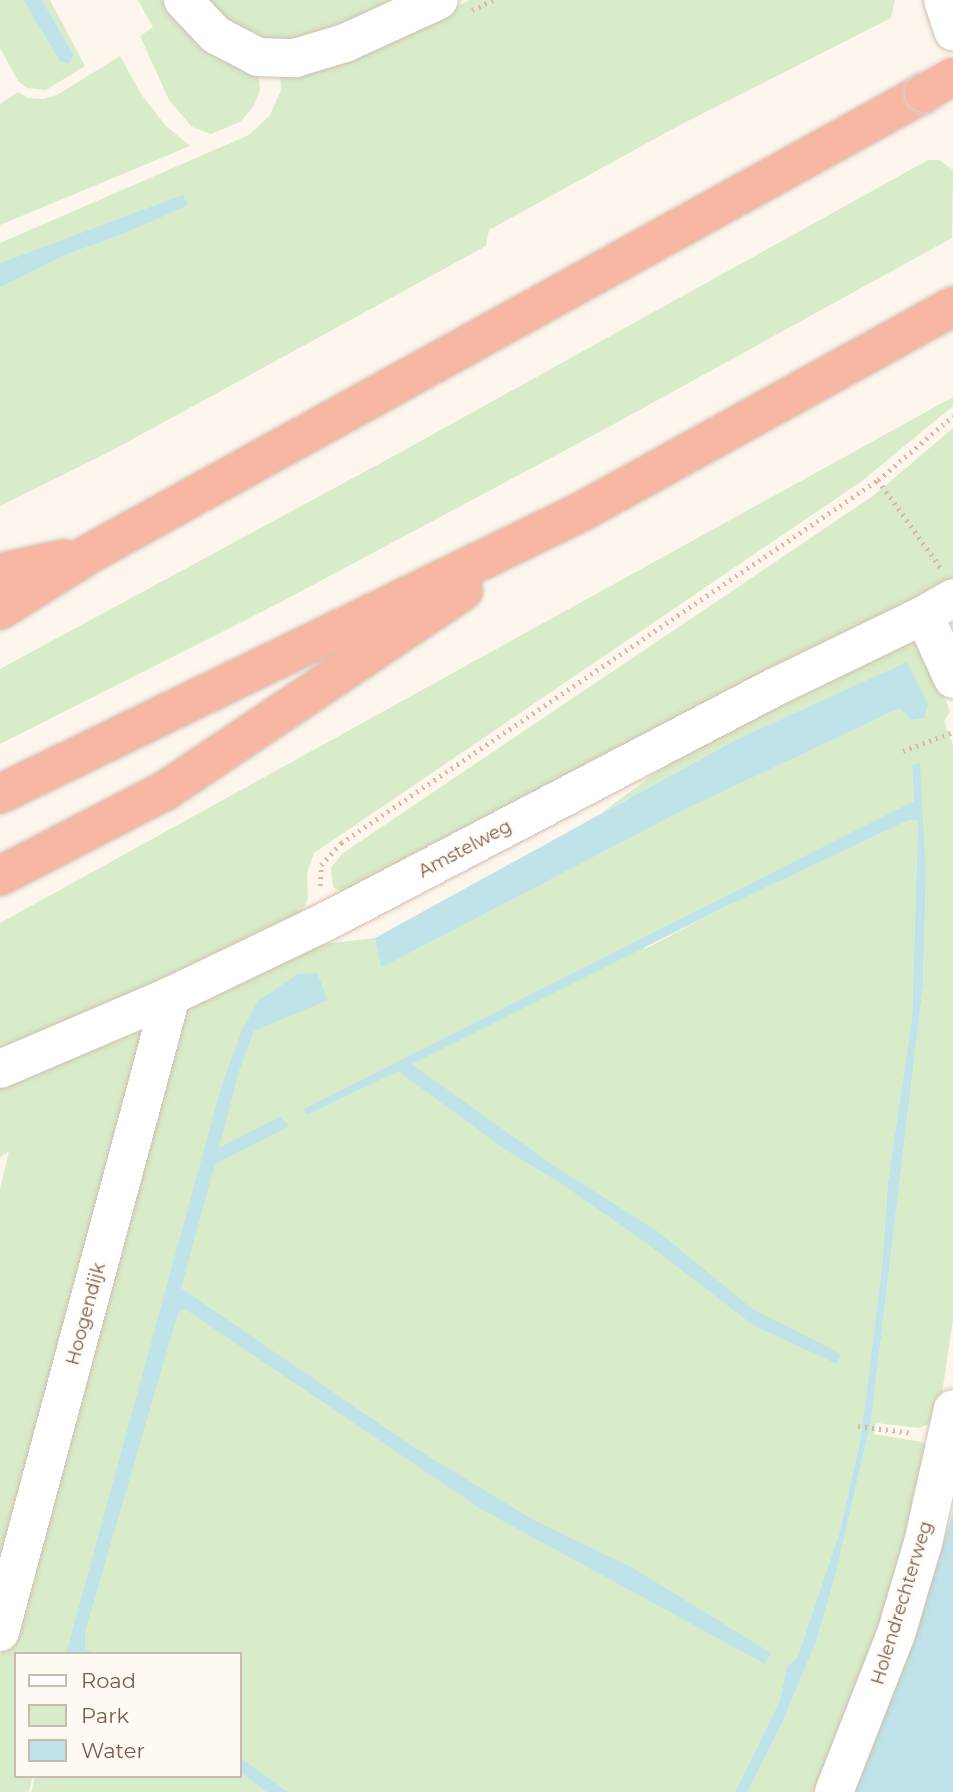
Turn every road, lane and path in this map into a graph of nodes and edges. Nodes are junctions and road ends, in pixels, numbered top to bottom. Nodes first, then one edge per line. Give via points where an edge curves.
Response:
1 (183, 0) edge
2 (439, 0) edge
3 (943, 0) edge
4 (953, 32) edge
5 (939, 85) edge
6 (953, 307) edge
7 (953, 416) edge
8 (878, 480) junction
9 (581, 512) junction
10 (89, 554) junction
11 (0, 573) edge
12 (941, 596) edge
13 (0, 610) edge
14 (953, 679) edge
15 (953, 732) edge
16 (903, 751) dead end
17 (0, 794) edge
18 (0, 876) edge
19 (325, 922) junction
20 (171, 996) junction
21 (0, 1069) edge
22 (953, 1409) edge
23 (858, 1426) dead end
24 (875, 1429) dead end
25 (0, 1632) edge
26 (834, 1792) edge

1 - 2 street via 216,35 258,57 295,58 345,43
3 - 4 street
5 - 10 highway
6 - 9 highway
7 - 8 path
8 - 12 path
8 - 19 path via 341,843 321,865
9 - 17 highway
9 - 18 highway via 166,791
10 - 11 highway
10 - 13 highway
12 - 14 street
12 - 19 street, Amstelweg
15 - 16 path
19 - 20 street, Amstelweg
20 - 21 street, Amstelweg
20 - 25 street, Hoogendijk
22 - 26 street, Holendrechterweg via 923,1544 896,1634
23 - 24 path

